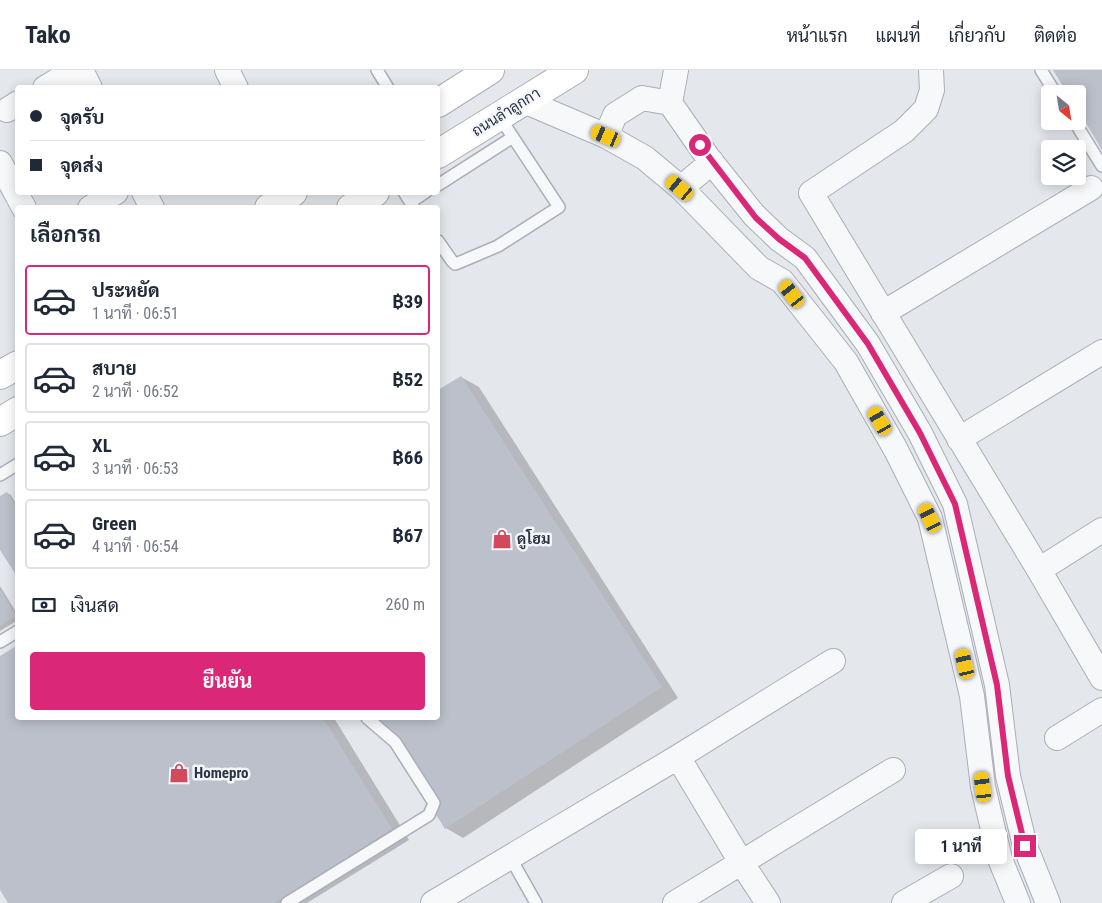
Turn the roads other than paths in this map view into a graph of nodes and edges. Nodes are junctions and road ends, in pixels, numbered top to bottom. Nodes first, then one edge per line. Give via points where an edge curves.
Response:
1 (75, 70) edge
2 (81, 70) edge
3 (227, 70) edge
4 (377, 70) edge
5 (490, 70) edge
6 (574, 70) edge
7 (676, 70) edge
8 (931, 70) edge
9 (1042, 70) edge
10 (50, 85) edge
11 (88, 85) edge
12 (234, 85) edge
13 (386, 85) edge
14 (1051, 85) edge
15 (524, 101) junction
16 (440, 102) edge
17 (670, 102) junction
18 (506, 127) junction
19 (1080, 130) edge
20 (606, 136) junction
21 (440, 153) edge
22 (712, 162) junction
23 (0, 163) edge
24 (1102, 166) edge
25 (440, 184) edge
26 (680, 188) junction
27 (1092, 188) dead end
28 (15, 191) edge
29 (111, 195) edge
30 (370, 195) edge
31 (423, 195) edge
32 (95, 205) edge
33 (355, 205) edge
34 (413, 205) edge
35 (779, 239) junction
36 (440, 244) edge
37 (759, 268) junction
38 (883, 313) junction
39 (1102, 352) edge
40 (15, 366) edge
41 (0, 375) edge
42 (15, 414) edge
43 (0, 422) edge
44 (959, 438) junction
45 (15, 466) edge
46 (0, 475) edge
47 (1102, 530) edge
48 (1039, 570) junction
49 (15, 633) edge
50 (987, 640) junction
51 (0, 642) edge
52 (962, 648) junction
53 (832, 661) dead end
54 (1102, 678) edge
55 (1102, 710) edge
56 (369, 720) edge
57 (1056, 738) dead end
58 (678, 757) junction
59 (893, 770) dead end
60 (510, 857) junction
61 (741, 862) junction
62 (951, 876) dead end
63 (287, 903) edge
64 (433, 903) edge
65 (536, 903) edge
66 (675, 903) edge
67 (768, 903) edge
68 (904, 903) edge
69 (1018, 903) edge
70 (1048, 903) edge

1 - 10 street
2 - 11 street
3 - 12 street
4 - 13 lane
5 - 16 main road
6 - 15 main road, ถนนลำลูกกา
7 - 17 street
8 - 38 street via 932,90 926,109 904,131 811,193
9 - 14 lane
15 - 18 main road, ถนนลำลูกกา
15 - 20 street
17 - 20 street via 642,98 614,115
17 - 22 street
18 - 21 main road, ถนนลำลูกกา
18 - 25 lane
18 - 36 lane via 559,206 498,246 455,264
19 - 24 lane
20 - 26 street via 645,158
22 - 26 street
22 - 35 street via 756,218
23 - 28 street
26 - 37 street
27 - 38 street
29 - 32 street
30 - 33 main road
31 - 34 lane
35 - 37 street
35 - 50 street via 805,258 868,344 920,433 955,504
37 - 52 street via 782,281 846,362 896,450 930,518
38 - 44 street
39 - 44 street
40 - 41 main road
42 - 43 main road
44 - 48 street
45 - 46 lane
47 - 48 street
48 - 54 street
49 - 51 lane
50 - 52 street
50 - 70 street via 997,685 1008,776 1025,846
52 - 69 street via 972,696 983,787 1000,859
53 - 58 street
55 - 57 street
56 - 63 lane via 396,742 434,803 429,815
58 - 60 street
58 - 61 street
59 - 61 street
60 - 64 street
60 - 65 lane
61 - 66 street
61 - 67 street
62 - 68 street

